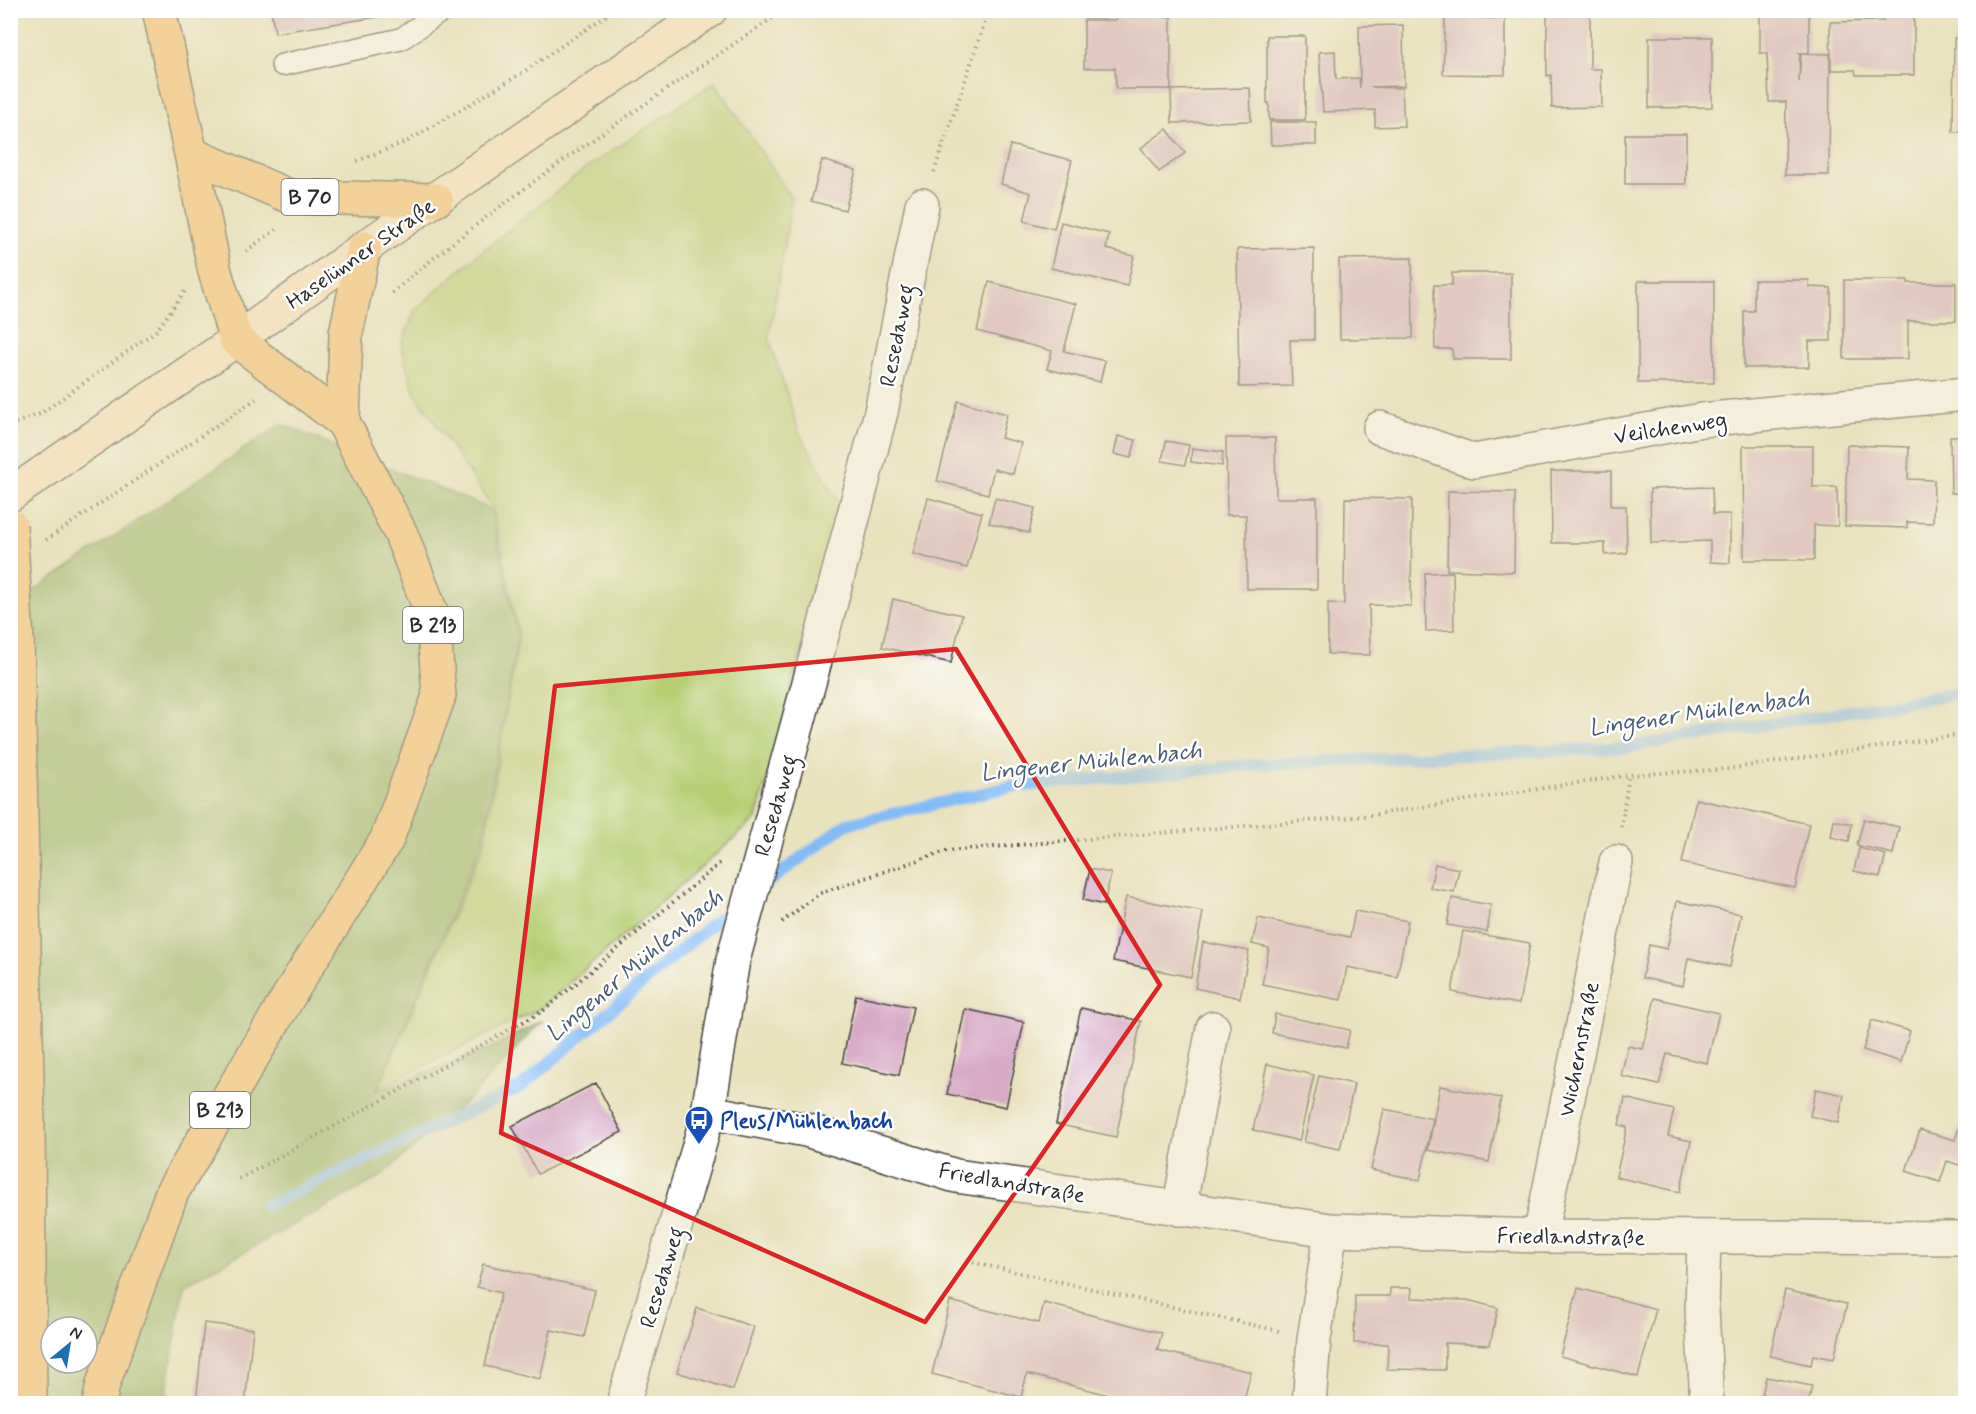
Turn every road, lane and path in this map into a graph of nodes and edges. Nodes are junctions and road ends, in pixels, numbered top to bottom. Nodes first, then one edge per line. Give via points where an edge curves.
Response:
1 (159, 10) edge
2 (443, 10) edge
3 (710, 10) edge
4 (784, 10) edge
5 (989, 10) edge
6 (282, 65) dead end
7 (191, 154) junction
8 (436, 200) junction
9 (922, 205) joint
10 (364, 248) junction
11 (388, 297) dead end
12 (236, 340) junction
13 (287, 378) junction
14 (1965, 394) edge
15 (343, 422) junction
16 (1380, 428) dead end
17 (10, 495) edge
18 (10, 525) edge
19 (44, 542) dead end
20 (1965, 734) edge
21 (1629, 774) junction
22 (723, 861) dead end
23 (1616, 862) joint
24 (776, 927) dead end
25 (1213, 1028) dead end
26 (708, 1112) junction
27 (239, 1179) dead end
28 (1179, 1209) junction
29 (1330, 1230) junction
30 (1540, 1236) junction
31 (1704, 1237) junction
32 (1965, 1238) edge
33 (967, 1261) dead end
34 (1314, 1339) junction
35 (30, 1404) edge
36 (99, 1404) edge
37 (624, 1404) edge
38 (1309, 1404) edge
39 (1707, 1404) edge

1 - 7 main road
2 - 6 lane via 401,39
3 - 8 street, Haselünner Straße
4 - 11 path via 531,183
5 - 9 path
7 - 8 main road, B 70 via 291,196
7 - 12 main road via 215,272
8 - 10 street, Haselünner Straße
9 - 26 street, Resedaweg via 881,412 736,952
10 - 12 street, Haselünner Straße
10 - 15 main road, B 213 via 346,333
12 - 13 main road
12 - 17 street, Haselünner Straße
13 - 15 main road
13 - 19 path
14 - 16 street, Veilchenweg via 1702,420 1474,460
15 - 36 main road, B 213 via 401,534 433,617 440,696 387,839 172,1192
18 - 35 main road, bridge via 17,641 28,1122
20 - 21 path via 1728,770
21 - 23 path
21 - 24 path via 1364,816 946,851 820,893
22 - 27 path via 543,1011
23 - 30 street, Wichernstraße
25 - 28 street
26 - 28 street, Friedlandstraße via 806,1130 956,1176
26 - 37 street, Resedaweg
28 - 29 street, Friedlandstraße
29 - 30 street, Friedlandstraße
29 - 34 street
30 - 31 street, Friedlandstraße
31 - 32 street, Friedlandstraße
31 - 39 street via 1702,1310
33 - 34 path
34 - 38 street

